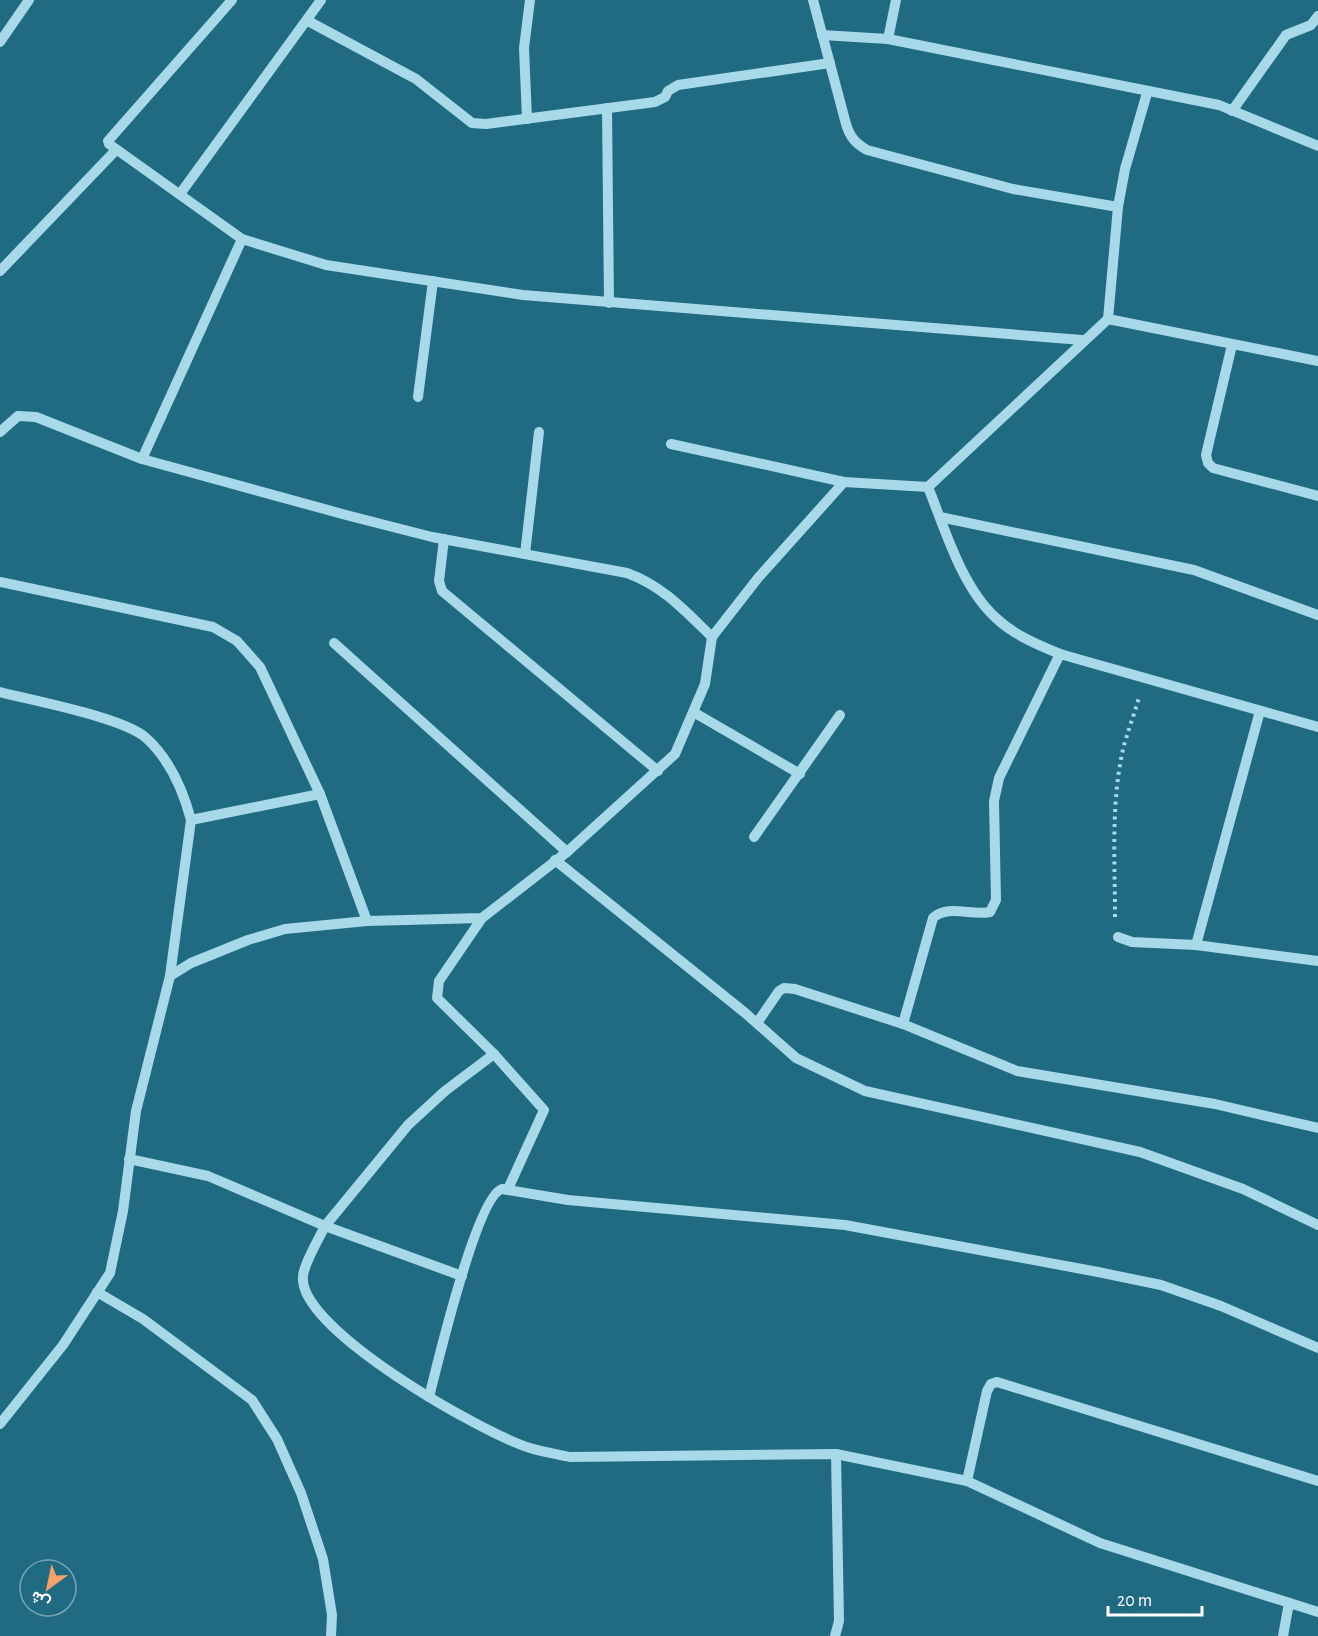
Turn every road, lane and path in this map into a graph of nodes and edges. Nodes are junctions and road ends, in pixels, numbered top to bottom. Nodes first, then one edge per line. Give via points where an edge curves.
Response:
1 (29, 0) edge
2 (232, 0) edge
3 (321, 0) edge
4 (530, 0) edge
5 (813, 0) edge
6 (896, 0) edge
7 (1318, 16) edge
8 (308, 21) junction
9 (822, 35) junction
10 (888, 39) junction
11 (0, 42) edge
12 (830, 63) junction
13 (1147, 93) junction
14 (607, 108) junction
15 (1232, 111) junction
16 (527, 119) junction
17 (1318, 146) edge
18 (116, 150) junction
19 (180, 194) junction
20 (1118, 207) junction
21 (242, 239) junction
22 (0, 271) edge
23 (433, 281) junction
24 (609, 303) junction
25 (1108, 319) junction
26 (1082, 340) junction
27 (1232, 345) junction
28 (1318, 361) edge
29 (418, 397) dead end
30 (0, 432) edge
31 (539, 432) dead end
32 (671, 444) dead end
33 (142, 459) junction
34 (844, 482) junction
35 (928, 487) junction
36 (1318, 496) edge
37 (940, 517) junction
38 (444, 539) junction
39 (525, 554) junction
40 (0, 582) edge
41 (1318, 615) edge
42 (712, 637) junction
43 (334, 643) dead end
44 (1060, 654) junction
45 (1145, 679) junction
46 (0, 692) edge
47 (1260, 711) junction
48 (695, 713) junction
49 (840, 715) dead end
50 (1318, 727) edge
51 (658, 771) junction
52 (800, 774) junction
53 (320, 794) junction
54 (191, 820) junction
55 (754, 837) dead end
56 (567, 852) junction
57 (555, 860) junction
58 (482, 918) junction
59 (368, 921) junction
60 (1118, 937) joint
61 (1196, 945) junction
62 (1318, 961) edge
63 (170, 976) junction
64 (757, 1023) junction
65 (903, 1024) junction
66 (494, 1054) junction
67 (1318, 1128) edge
68 (129, 1159) junction
69 (508, 1189) junction
70 (1318, 1225) edge
71 (325, 1226) junction
72 (462, 1276) junction
73 (98, 1292) junction
74 (1318, 1348) edge
75 (429, 1397) junction
76 (0, 1424) edge
77 (836, 1454) junction
78 (967, 1481) junction
79 (1318, 1481) edge
80 (1289, 1603) junction
81 (1318, 1612) edge
82 (331, 1636) edge
83 (835, 1636) edge
84 (1282, 1636) edge

1 - 11 street
2 - 18 street via 110,138 109,144
3 - 8 street
4 - 16 street via 524,48
5 - 9 street
6 - 10 street
7 - 15 street via 1311,25 1286,35
8 - 16 street via 416,79 472,123
8 - 19 street
9 - 10 street
9 - 12 street
10 - 13 street
12 - 14 street via 678,85 661,100
12 - 20 street via 850,137 867,150 1013,189
13 - 15 street via 1219,105
13 - 20 street
14 - 16 street
14 - 24 street
15 - 17 street
18 - 19 street
18 - 22 street
19 - 21 street
20 - 25 street
21 - 23 street via 326,265
21 - 33 street
23 - 24 street
23 - 29 street
24 - 26 street
25 - 26 street
25 - 27 street
26 - 35 street
27 - 28 street
27 - 36 street via 1206,455 1208,463 1213,468
30 - 33 street via 18,416 36,417
31 - 39 street
32 - 34 street
33 - 38 street
34 - 35 street
34 - 42 street via 758,578
35 - 37 street
37 - 41 street via 1194,570
37 - 44 street via 972,591 996,619 1029,641
38 - 39 street
38 - 51 street via 439,581 442,591
39 - 42 street via 649,581
40 - 53 street via 213,627 237,641 260,667
42 - 48 street via 705,684
43 - 56 street
44 - 45 street
44 - 65 street via 999,778 994,801 994,907 983,914 943,911 933,918
45 - 47 street
45 - 60 path via 1122,753 1118,781 1114,823
46 - 54 street via 104,719 143,735 162,755 184,796
47 - 50 street
47 - 61 street
48 - 51 street via 675,754
48 - 52 street
49 - 52 street
51 - 56 street
52 - 55 street
53 - 54 street
53 - 59 street
54 - 63 street
56 - 57 street
57 - 58 street
57 - 64 street
58 - 59 street
58 - 66 street via 436,990 437,998
59 - 63 street via 285,929 191,963
60 - 61 street via 1132,942
61 - 62 street
63 - 68 street via 136,1111
64 - 65 street via 784,988
64 - 70 street via 796,1058 865,1091 1140,1152 1243,1189
65 - 67 street via 1017,1071 1215,1104
66 - 69 street via 544,1110
66 - 71 street via 408,1125
68 - 71 street via 208,1176
68 - 73 street via 110,1273
69 - 72 street via 493,1194
69 - 74 street via 568,1200 846,1225 1098,1272 1181,1292
71 - 72 street
71 - 75 street via 303,1276 308,1298 323,1320 396,1378
72 - 75 street
73 - 76 street via 63,1345
73 - 82 street via 143,1319 252,1400 277,1439 302,1493 323,1559 332,1615
75 - 77 street via 529,1448 570,1457
77 - 78 street
77 - 83 street via 839,1621
78 - 79 street via 987,1391 997,1382
78 - 80 street via 1100,1543
80 - 81 street
80 - 84 street

